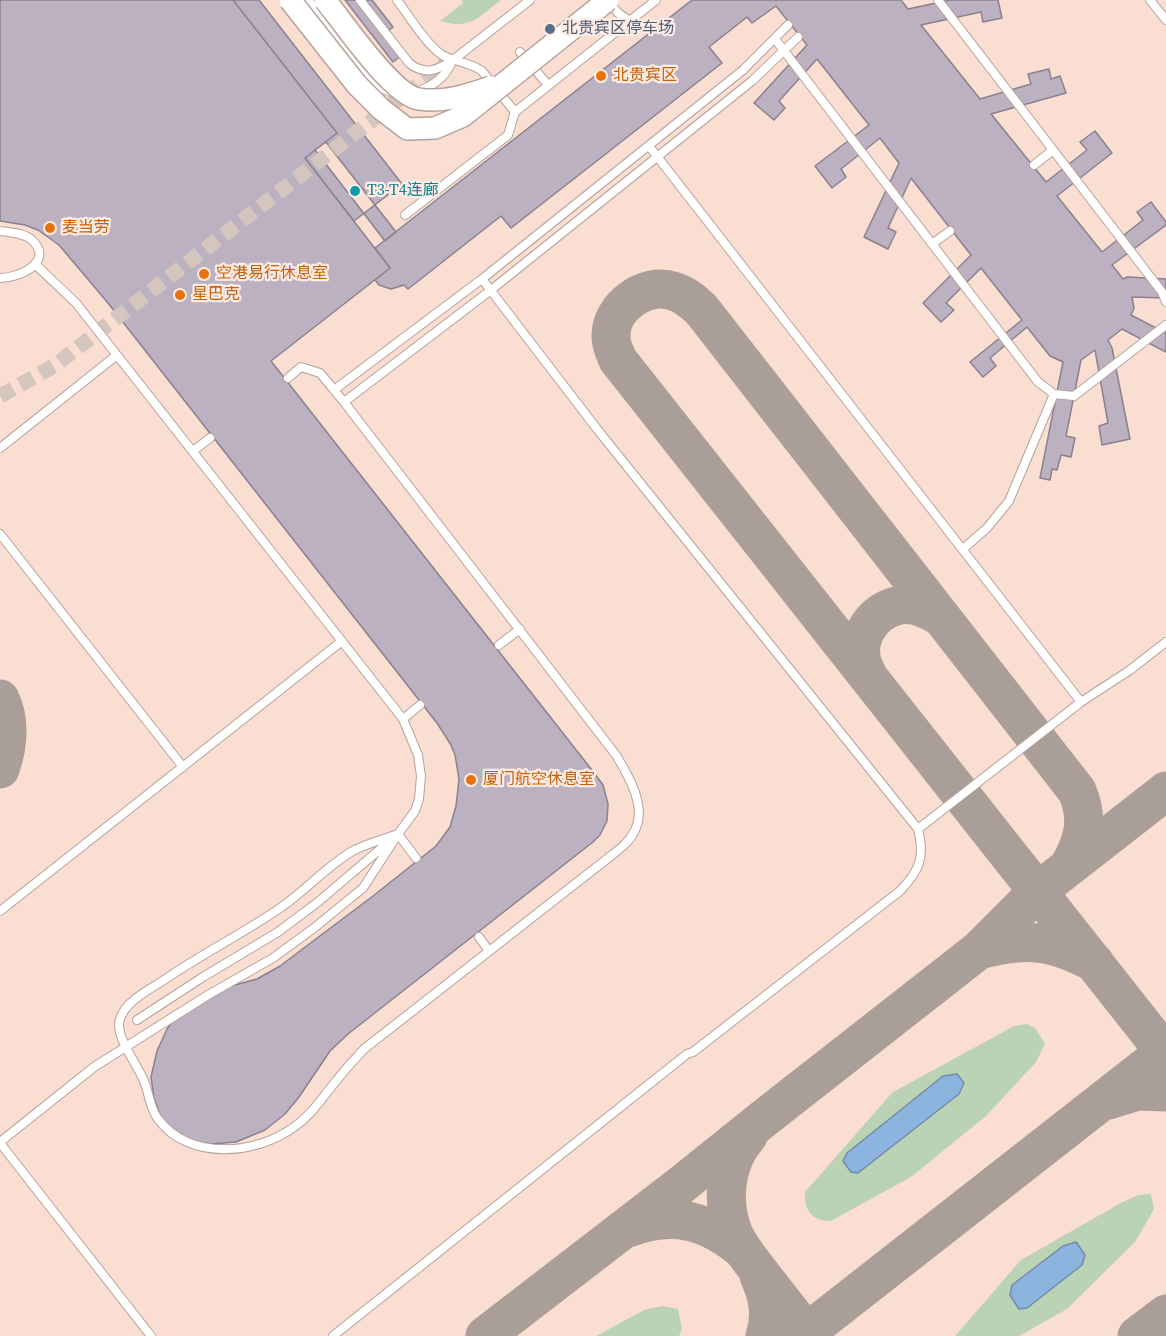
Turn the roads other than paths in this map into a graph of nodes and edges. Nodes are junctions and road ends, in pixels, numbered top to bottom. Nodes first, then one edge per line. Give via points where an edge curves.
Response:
1 (290, 0) edge
2 (308, 0) edge
3 (325, 0) edge
4 (360, 0) edge
5 (397, 0) edge
6 (525, 0) edge
7 (530, 0) edge
8 (608, 0) edge
9 (656, 0) edge
10 (938, 0) edge
11 (1150, 0) edge
12 (519, 8) junction
13 (1166, 20) edge
14 (630, 21) junction
15 (788, 25) dead end
16 (798, 37) dead end
17 (775, 39) junction
18 (784, 51) junction
19 (520, 52) dead end
20 (453, 60) junction
21 (503, 84) junction
22 (548, 85) junction
23 (515, 112) junction
24 (649, 146) junction
25 (1053, 150) junction
26 (657, 157) junction
27 (1034, 165) dead end
28 (405, 215) dead end
29 (0, 231) edge
30 (950, 231) dead end
31 (932, 244) junction
32 (36, 265) junction
33 (0, 278) edge
34 (482, 279) junction
35 (491, 290) junction
36 (1166, 302) edge
37 (1166, 326) edge
38 (117, 355) junction
39 (288, 378) dead end
40 (334, 390) junction
41 (1054, 394) junction
42 (344, 402) junction
43 (210, 438) dead end
44 (0, 448) edge
45 (193, 451) junction
46 (0, 534) edge
47 (963, 549) junction
48 (520, 629) junction
49 (342, 641) junction
50 (1166, 642) edge
51 (499, 645) dead end
52 (1081, 702) junction
53 (420, 705) dead end
54 (403, 719) junction
55 (183, 766) junction
56 (918, 829) junction
57 (398, 834) junction
58 (416, 858) dead end
59 (0, 911) edge
60 (479, 937) dead end
61 (489, 951) junction
62 (137, 1020) dead end
63 (126, 1048) junction
64 (0, 1143) edge
65 (151, 1336) edge
66 (333, 1336) edge

1 - 21 main road, bridge via 357,85 407,129 435,128 463,116
2 - 20 lane via 369,78 394,94 428,88 448,72
3 - 21 main road, bridge via 387,78 416,99 444,100
4 - 20 lane via 420,70 441,68
5 - 20 lane via 432,46
6 - 12 lane
7 - 12 lane
8 - 14 lane
8 - 21 main road, bridge
9 - 14 lane
10 - 25 lane
11 - 13 lane
12 - 20 lane
14 - 22 lane
15 - 17 lane
16 - 18 lane
17 - 18 lane
17 - 24 lane
18 - 26 lane
18 - 31 lane
19 - 22 lane
20 - 23 lane via 482,71
22 - 23 lane
23 - 28 lane via 508,135
24 - 26 lane
24 - 34 lane
25 - 27 lane
25 - 36 lane
26 - 35 lane
26 - 47 lane
29 - 32 lane via 30,239 39,249
30 - 31 lane
31 - 41 lane via 1038,382
32 - 33 lane via 16,276
32 - 38 lane via 76,303
34 - 35 lane
34 - 40 lane
35 - 42 lane
35 - 56 lane via 597,429
37 - 41 lane via 1074,396
38 - 44 lane
38 - 45 lane
39 - 40 lane via 302,367 320,372
40 - 42 lane
41 - 47 lane via 1009,501
42 - 48 lane
43 - 45 lane
45 - 49 lane
46 - 55 lane
47 - 52 lane
48 - 51 lane
48 - 61 lane via 616,755 636,798 638,819 635,830 619,849
49 - 54 lane
49 - 55 lane
50 - 52 lane
52 - 56 lane
53 - 54 lane
54 - 57 lane via 418,755 421,776 415,811
55 - 59 lane
56 - 66 lane via 922,845 920,862 900,891 687,1054
57 - 58 lane
57 - 62 lane via 278,932
57 - 63 lane via 363,888 314,928 273,958
57 - 63 lane via 340,859 277,910 132,1001 119,1021
60 - 61 lane
61 - 63 lane via 364,1049 294,1128 265,1143 223,1150 183,1141 157,1118 141,1072
63 - 64 lane via 94,1067
64 - 65 lane

